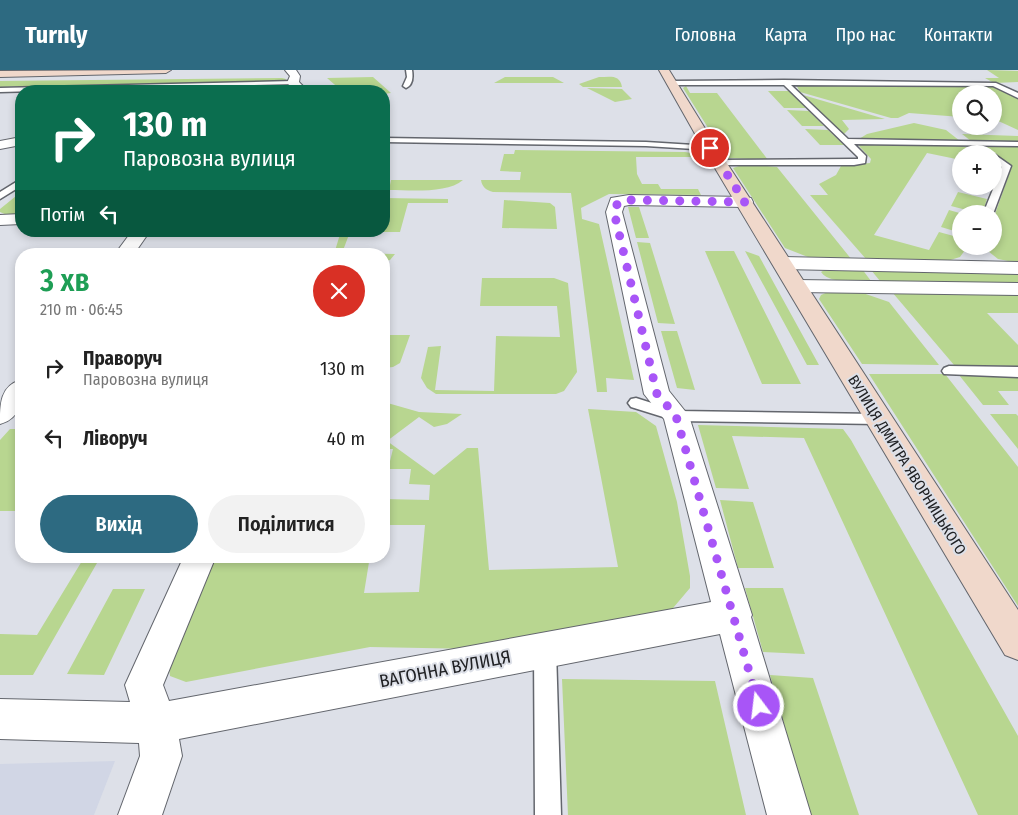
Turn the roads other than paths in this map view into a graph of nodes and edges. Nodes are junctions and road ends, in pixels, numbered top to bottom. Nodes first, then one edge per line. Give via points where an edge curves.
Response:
1 (166, 70) edge
2 (290, 70) edge
3 (408, 70) edge
4 (0, 74) edge
5 (668, 76) edge
6 (784, 82) junction
7 (293, 83) junction
8 (209, 85) edge
9 (295, 85) edge
10 (406, 86) dead end
11 (0, 90) edge
12 (15, 90) edge
13 (1018, 96) edge
14 (542, 136) dead end
15 (390, 140) edge
16 (847, 141) junction
17 (15, 142) edge
18 (964, 143) junction
19 (646, 144) junction
20 (1018, 144) edge
21 (0, 145) edge
22 (968, 145) edge
23 (715, 155) junction
24 (1002, 163) edge
25 (1002, 179) edge
26 (15, 186) edge
27 (0, 196) edge
28 (745, 202) junction
29 (15, 219) edge
30 (0, 220) edge
31 (137, 237) edge
32 (128, 248) edge
33 (783, 263) junction
34 (1018, 268) edge
35 (797, 286) junction
36 (1018, 289) edge
37 (949, 371) dead end
38 (1018, 372) edge
39 (636, 403) dead end
40 (676, 416) junction
41 (878, 419) junction
42 (197, 563) edge
43 (734, 615) junction
44 (1018, 642) edge
45 (545, 650) junction
46 (0, 719) edge
47 (157, 723) junction
48 (140, 815) edge
49 (548, 815) edge
50 (789, 815) edge

1 - 4 street
2 - 7 street via 295,76
3 - 10 lane via 410,77
5 - 6 lane
5 - 23 street, ВУЛИЦЯ ДМИТРА ЯВОРНИЦЬКОГО
6 - 13 lane via 994,84
6 - 16 lane
7 - 8 lane
7 - 9 street
11 - 12 lane
14 - 19 lane via 624,137
15 - 19 lane
16 - 18 lane
16 - 23 lane via 862,156 862,161
17 - 21 street
18 - 20 lane
18 - 22 lane
19 - 23 lane
23 - 28 street, ВУЛИЦЯ ДМИТРА ЯВОРНИЦЬКОГО
24 - 25 lane via 1007,166
26 - 27 lane
28 - 33 street, ВУЛИЦЯ ДМИТРА ЯВОРНИЦЬКОГО
28 - 40 street via 629,200 618,202 614,212 657,394
29 - 30 street
31 - 32 street
33 - 34 street
33 - 35 street, ВУЛИЦЯ ДМИТРА ЯВОРНИЦЬКОГО
35 - 36 street
35 - 41 street, ВУЛИЦЯ ДМИТРА ЯВОРНИЦЬКОГО
37 - 38 lane
39 - 40 lane
40 - 41 lane
40 - 43 street
41 - 44 street, ВУЛИЦЯ ДМИТРА ЯВОРНИЦЬКОГО
42 - 47 street via 144,685
43 - 45 street, ВАГОННА ВУЛИЦЯ
43 - 50 street
45 - 47 street, ВАГОННА ВУЛИЦЯ
45 - 49 lane
46 - 47 street, ВАГОННА ВУЛИЦЯ
47 - 48 street via 161,756

